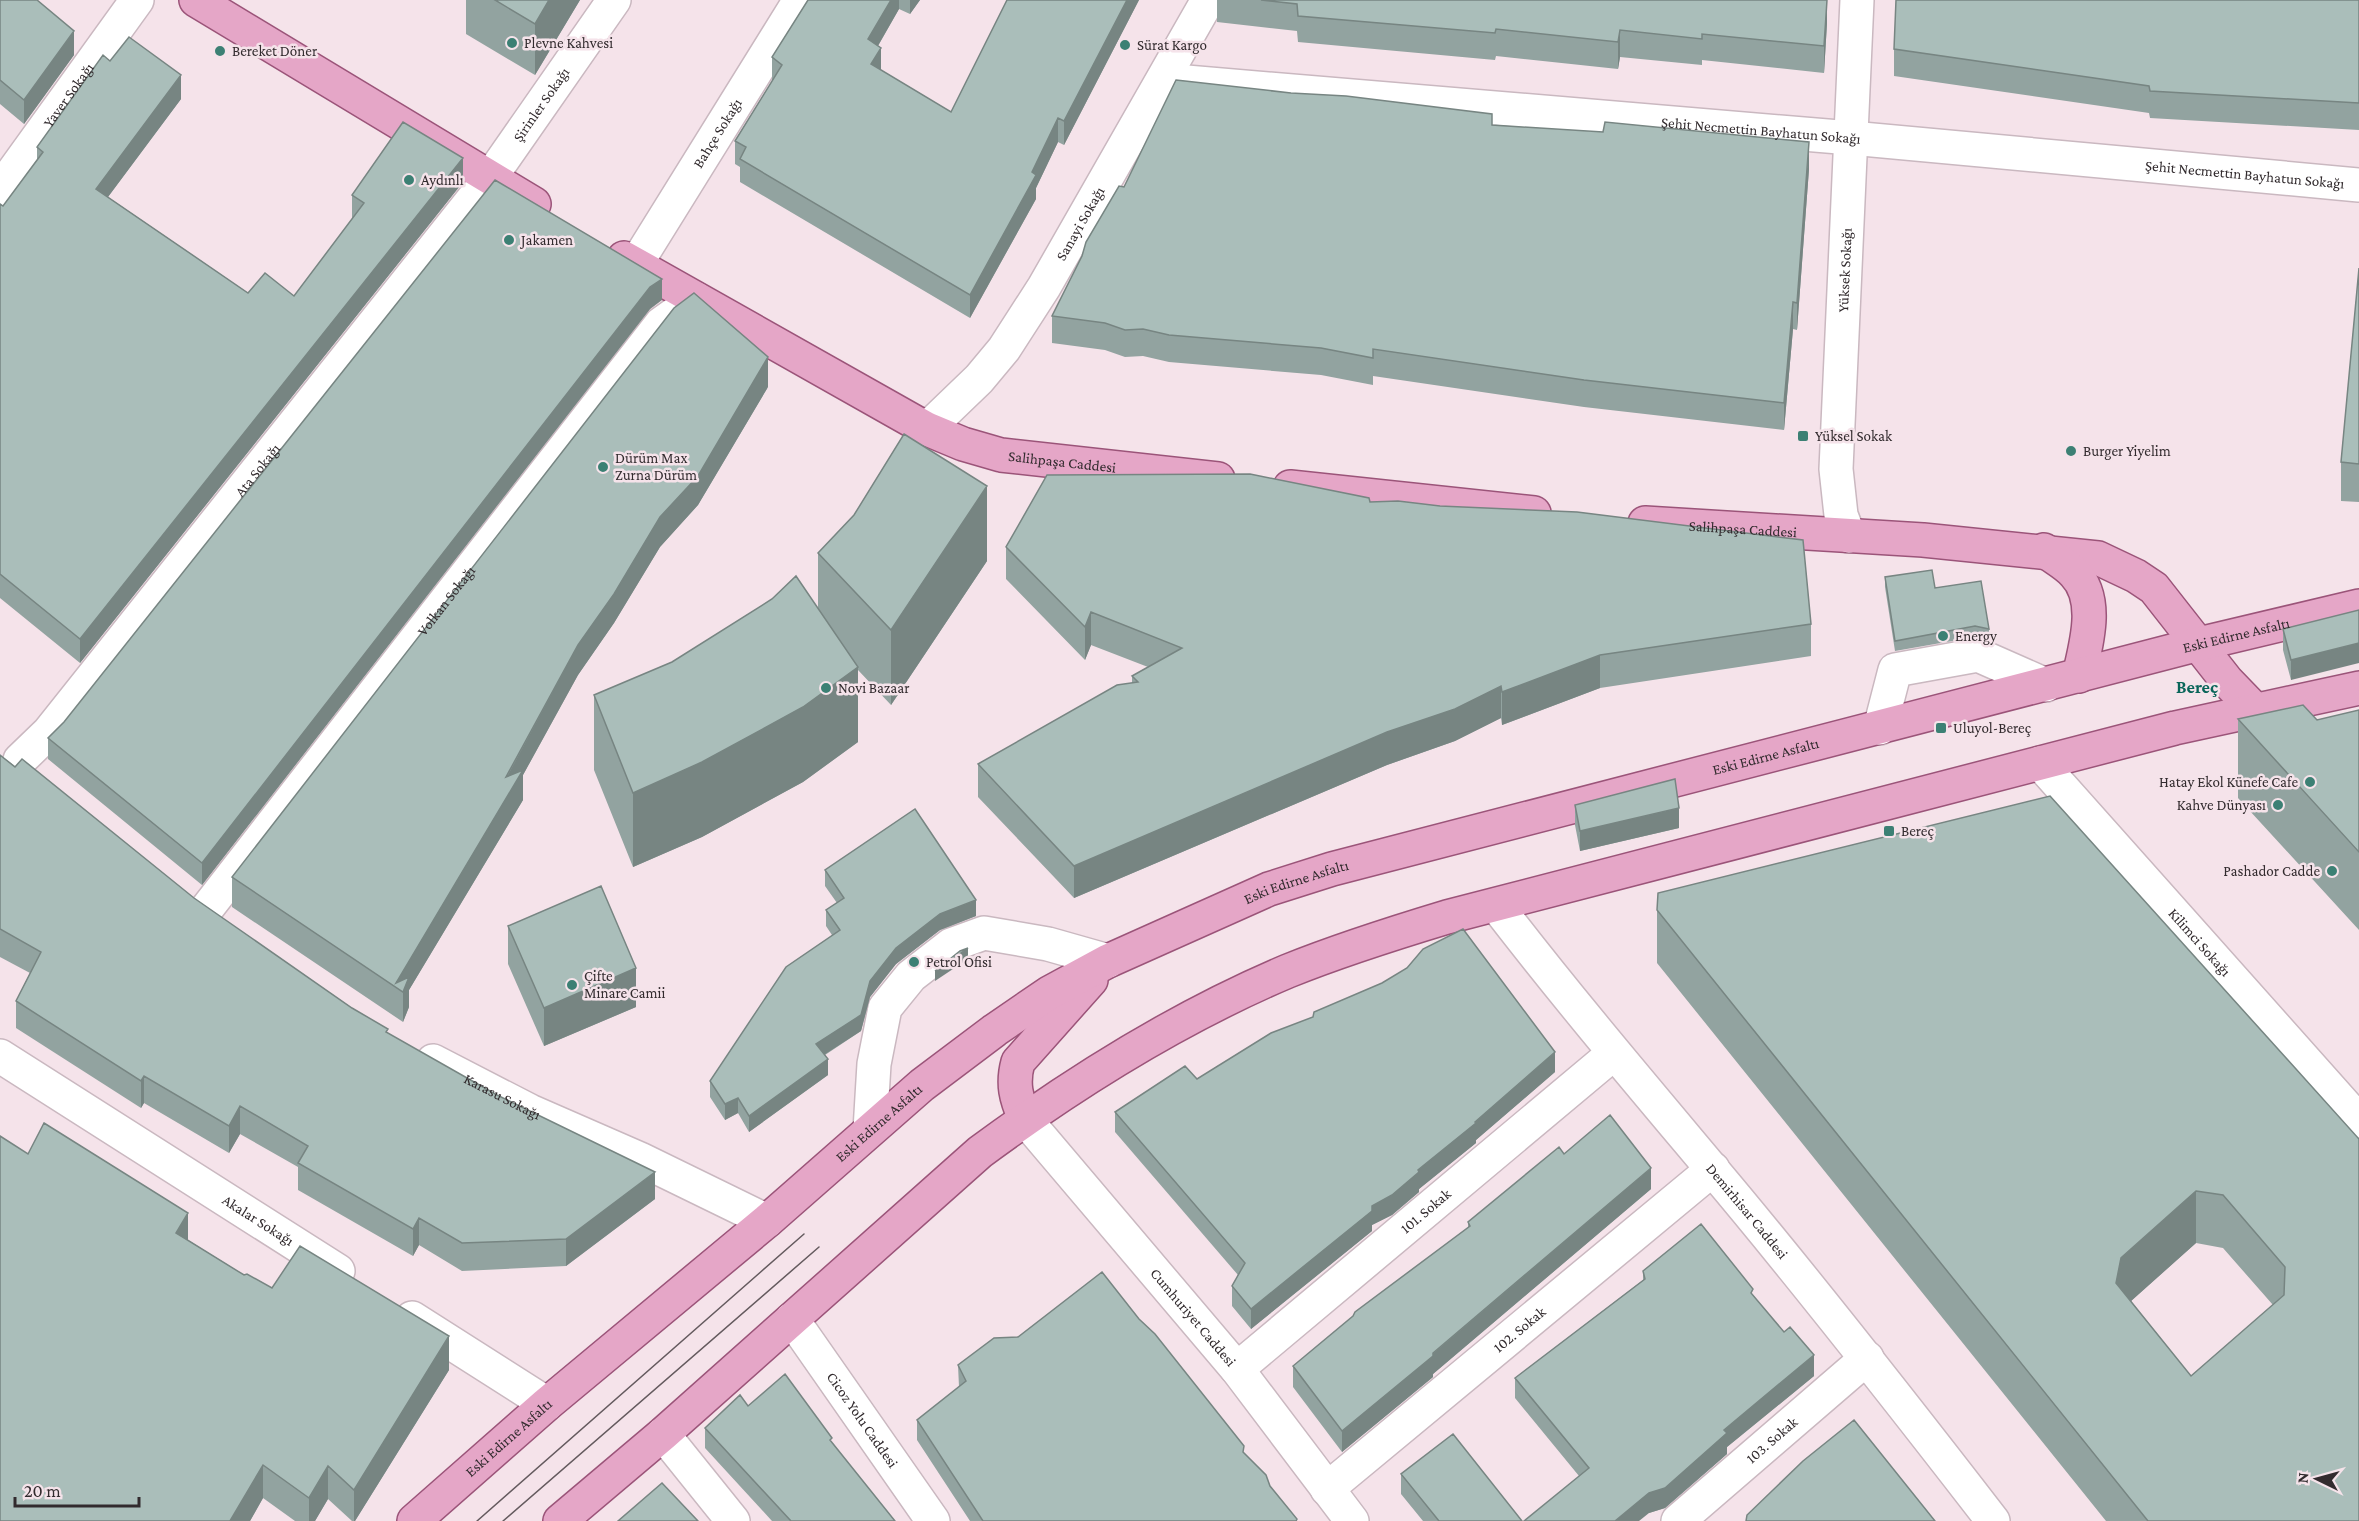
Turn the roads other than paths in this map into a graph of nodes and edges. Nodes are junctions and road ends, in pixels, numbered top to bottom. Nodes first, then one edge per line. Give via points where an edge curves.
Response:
1 (137, 0) edge
2 (196, 0) edge
3 (614, 0) edge
4 (800, 0) edge
5 (1208, 0) edge
6 (1857, 0) edge
7 (1163, 80) junction
8 (1851, 138) junction
9 (490, 178) junction
10 (2359, 186) edge
11 (0, 190) edge
12 (558, 218) edge
13 (597, 241) edge
14 (636, 264) junction
15 (696, 299) junction
16 (927, 429) junction
17 (1569, 517) edge
18 (1616, 520) edge
19 (1849, 536) junction
20 (2044, 550) junction
21 (2359, 606) edge
22 (2199, 644) junction
23 (2079, 676) junction
24 (2046, 685) junction
25 (2359, 688) edge
26 (2255, 710) junction
27 (1880, 728) junction
28 (10, 752) edge
29 (2040, 763) junction
30 (45, 782) edge
31 (178, 890) edge
32 (1496, 905) junction
33 (205, 911) junction
34 (233, 930) edge
35 (1108, 961) junction
36 (410, 1047) edge
37 (1613, 1054) junction
38 (0, 1056) edge
39 (1025, 1119) junction
40 (2359, 1121) edge
41 (870, 1130) junction
42 (1713, 1169) junction
43 (767, 1221) junction
44 (792, 1319) junction
45 (1867, 1358) junction
46 (1237, 1369) junction
47 (547, 1404) junction
48 (663, 1434) junction
49 (1327, 1489) junction
50 (414, 1521) edge
51 (560, 1521) edge
52 (733, 1521) edge
53 (933, 1521) edge
54 (1352, 1521) edge
55 (1678, 1521) edge
56 (1994, 1521) edge

1 - 11 street, Yaver Sokağı
2 - 9 main road
3 - 9 street, Şirinler Sokağı
4 - 14 street, Bahçe Sokağı
5 - 7 street, Sanayi Sokağı
6 - 8 street, Yüksek Sokağı
7 - 8 street, Şehit Necmettin Bayhatun Sokağı
7 - 16 street, Sanayi Sokağı via 1004,349 979,380
8 - 10 street, Şehit Necmettin Bayhatun Sokağı
8 - 19 street, Yüksek Sokağı via 1836,469 1841,515
9 - 12 main road
9 - 28 street, Ata Sokağı via 49,732
13 - 14 main road, Salihpaşa Caddesi
14 - 15 main road, Salihpaşa Caddesi
15 - 16 main road, Salihpaşa Caddesi
15 - 33 street, Volkan Sokağı via 661,324
16 - 17 main road, Salihpaşa Caddesi via 1001,455
18 - 19 main road, Salihpaşa Caddesi
19 - 20 main road, Salihpaşa Caddesi
20 - 22 main road, Salihpaşa Caddesi via 2098,558 2136,576 2154,588
20 - 23 main road via 2073,572 2088,598
21 - 22 main road, Eski Edirne Asfaltı
22 - 23 main road, Eski Edirne Asfaltı
22 - 26 main road, Salihpaşa Caddesi
23 - 24 main road, Eski Edirne Asfaltı
24 - 27 main road, Eski Edirne Asfaltı
24 - 27 street via 1978,654 1894,670
25 - 26 main road
26 - 29 main road
27 - 35 main road, Eski Edirne Asfaltı via 1332,868 1269,889
28 - 30 street
29 - 32 main road
29 - 40 street, Kilimci Sokağı
31 - 33 street
32 - 37 street, Demirhisar Caddesi
32 - 39 main road via 1362,944 1253,987 1170,1029
33 - 34 street
35 - 39 main road via 1018,1062 1013,1079
35 - 41 main road, Eski Edirne Asfaltı via 1049,993 995,1030
35 - 41 street via 994,934 984,933 951,945 911,976 885,1008 874,1064
36 - 43 street, Karasu Sokağı via 530,1111
37 - 42 street, Demirhisar Caddesi
37 - 46 street, 101. Sokak
38 - 47 street, Akalar Sokağı
39 - 44 main road via 980,1152
39 - 46 street, Cumhuriyet Caddesi
41 - 43 main road, Eski Edirne Asfaltı
42 - 45 street, Demirhisar Caddesi
42 - 49 street, 102. Sokak
43 - 47 main road, Eski Edirne Asfaltı
44 - 48 main road
44 - 53 street, Cicoz Yolu Caddesi
45 - 55 street, 103. Sokak
45 - 56 street, Demirhisar Caddesi
46 - 49 street, Cumhuriyet Caddesi
47 - 50 main road, Eski Edirne Asfaltı
48 - 51 main road
48 - 52 street
49 - 54 street, Cumhuriyet Caddesi

